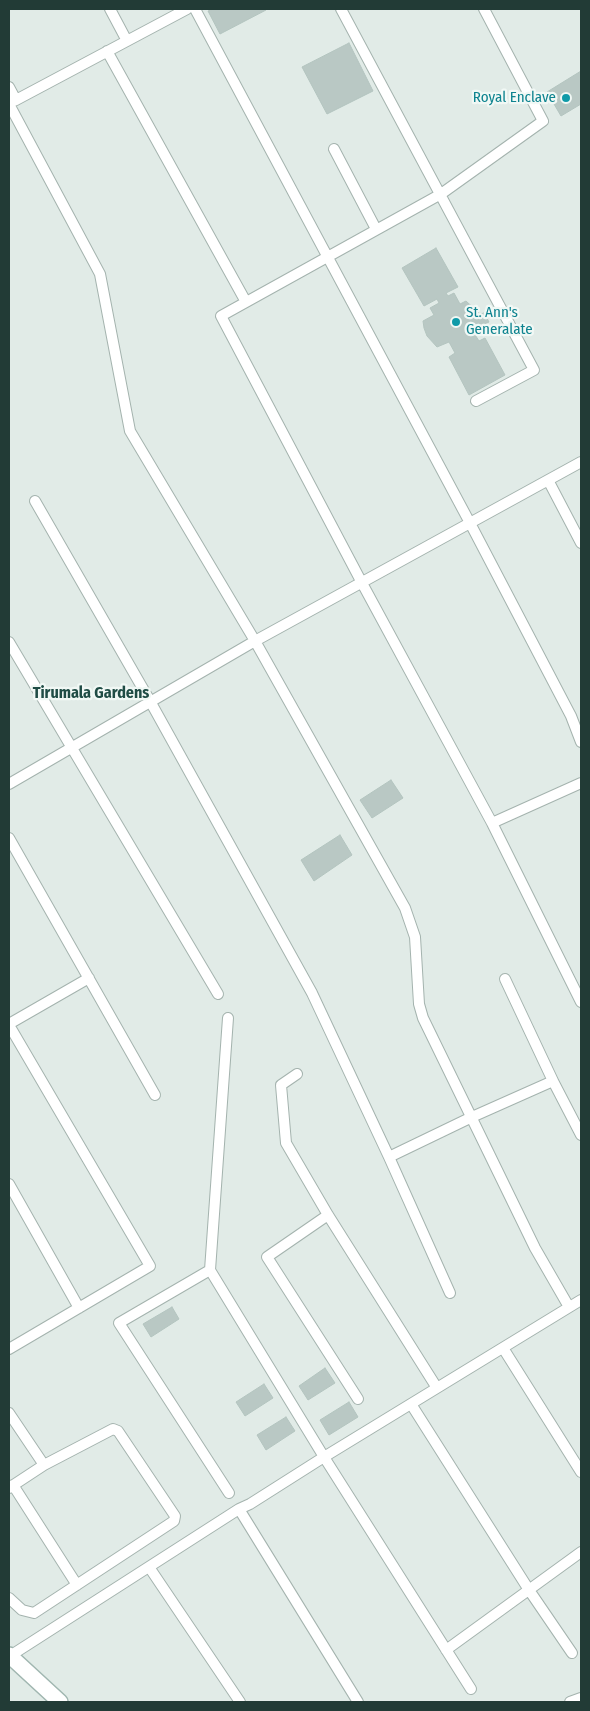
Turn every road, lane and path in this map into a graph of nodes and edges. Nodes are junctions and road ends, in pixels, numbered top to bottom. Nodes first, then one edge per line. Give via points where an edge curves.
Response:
1 (110, 9) edge
2 (188, 9) edge
3 (195, 9) edge
4 (341, 9) edge
5 (484, 9) edge
6 (127, 41) junction
7 (107, 51) junction
8 (9, 87) edge
9 (11, 102) edge
10 (334, 149) dead end
11 (441, 194) junction
12 (376, 230) junction
13 (328, 256) junction
14 (246, 302) junction
15 (476, 401) dead end
16 (581, 462) edge
17 (548, 480) junction
18 (35, 501) dead end
19 (470, 523) junction
20 (581, 543) edge
21 (362, 583) junction
22 (255, 641) junction
23 (9, 642) edge
24 (150, 701) junction
25 (581, 742) edge
26 (71, 748) junction
27 (581, 783) edge
28 (9, 784) edge
29 (492, 823) junction
30 (9, 838) edge
31 (88, 978) junction
32 (506, 978) dead end
33 (218, 994) dead end
34 (581, 1002) edge
35 (228, 1018) dead end
36 (9, 1024) edge
37 (297, 1074) dead end
38 (553, 1082) junction
39 (155, 1095) dead end
40 (472, 1117) junction
41 (581, 1135) edge
42 (389, 1157) junction
43 (9, 1184) edge
44 (328, 1215) junction
45 (210, 1270) junction
46 (450, 1294) dead end
47 (581, 1300) edge
48 (569, 1307) junction
49 (79, 1308) junction
50 (503, 1348) junction
51 (9, 1349) edge
52 (437, 1388) junction
53 (358, 1399) dead end
54 (411, 1404) junction
55 (9, 1413) edge
56 (324, 1457) junction
57 (44, 1465) junction
58 (581, 1472) edge
59 (11, 1487) edge
60 (229, 1493) dead end
61 (240, 1509) junction
62 (581, 1552) edge
63 (149, 1567) junction
64 (77, 1586) junction
65 (529, 1590) junction
66 (9, 1598) edge
67 (446, 1650) junction
68 (572, 1653) dead end
69 (9, 1656) edge
70 (471, 1689) dead end
71 (581, 1698) edge
72 (60, 1702) edge
73 (240, 1702) edge
74 (358, 1702) edge
75 (570, 1702) edge

1 - 6 street
2 - 6 street
3 - 13 street
4 - 11 street
5 - 11 street via 543,122
6 - 7 street
7 - 9 street
7 - 14 street
8 - 9 street
9 - 22 street via 100,274 130,431
10 - 12 street
11 - 12 street
11 - 15 street via 534,370
12 - 13 street
13 - 14 street
13 - 19 street
14 - 21 street via 221,316
16 - 17 street
17 - 19 street
17 - 20 street
18 - 24 street
19 - 21 street
19 - 25 street via 571,716
21 - 22 street
21 - 29 street
22 - 24 street
22 - 40 street via 405,908 415,937 419,1004 423,1018
23 - 26 street
24 - 26 street
24 - 42 street via 312,993
26 - 28 street
26 - 33 street
27 - 29 street
29 - 34 street
30 - 31 street
31 - 36 street
31 - 39 street
32 - 38 street
35 - 45 street
36 - 49 street via 150,1266
37 - 44 street via 281,1086 286,1144
38 - 40 street
38 - 41 street
40 - 42 street
40 - 48 street via 535,1248
42 - 46 street
43 - 49 street
44 - 52 street
44 - 53 street via 267,1257
45 - 56 street
45 - 60 street via 119,1323
47 - 48 street
48 - 50 street
49 - 51 street
50 - 52 street
50 - 58 street
52 - 54 street
54 - 56 street
54 - 65 street
55 - 57 street
56 - 61 street
56 - 67 street
57 - 59 street
57 - 64 street via 114,1429 175,1516 170,1526
59 - 64 street
61 - 63 street
61 - 74 street
62 - 65 street
63 - 69 street
63 - 73 street
64 - 66 street via 34,1613 22,1610
65 - 67 street
65 - 68 street
67 - 70 street
69 - 72 street
71 - 75 street

